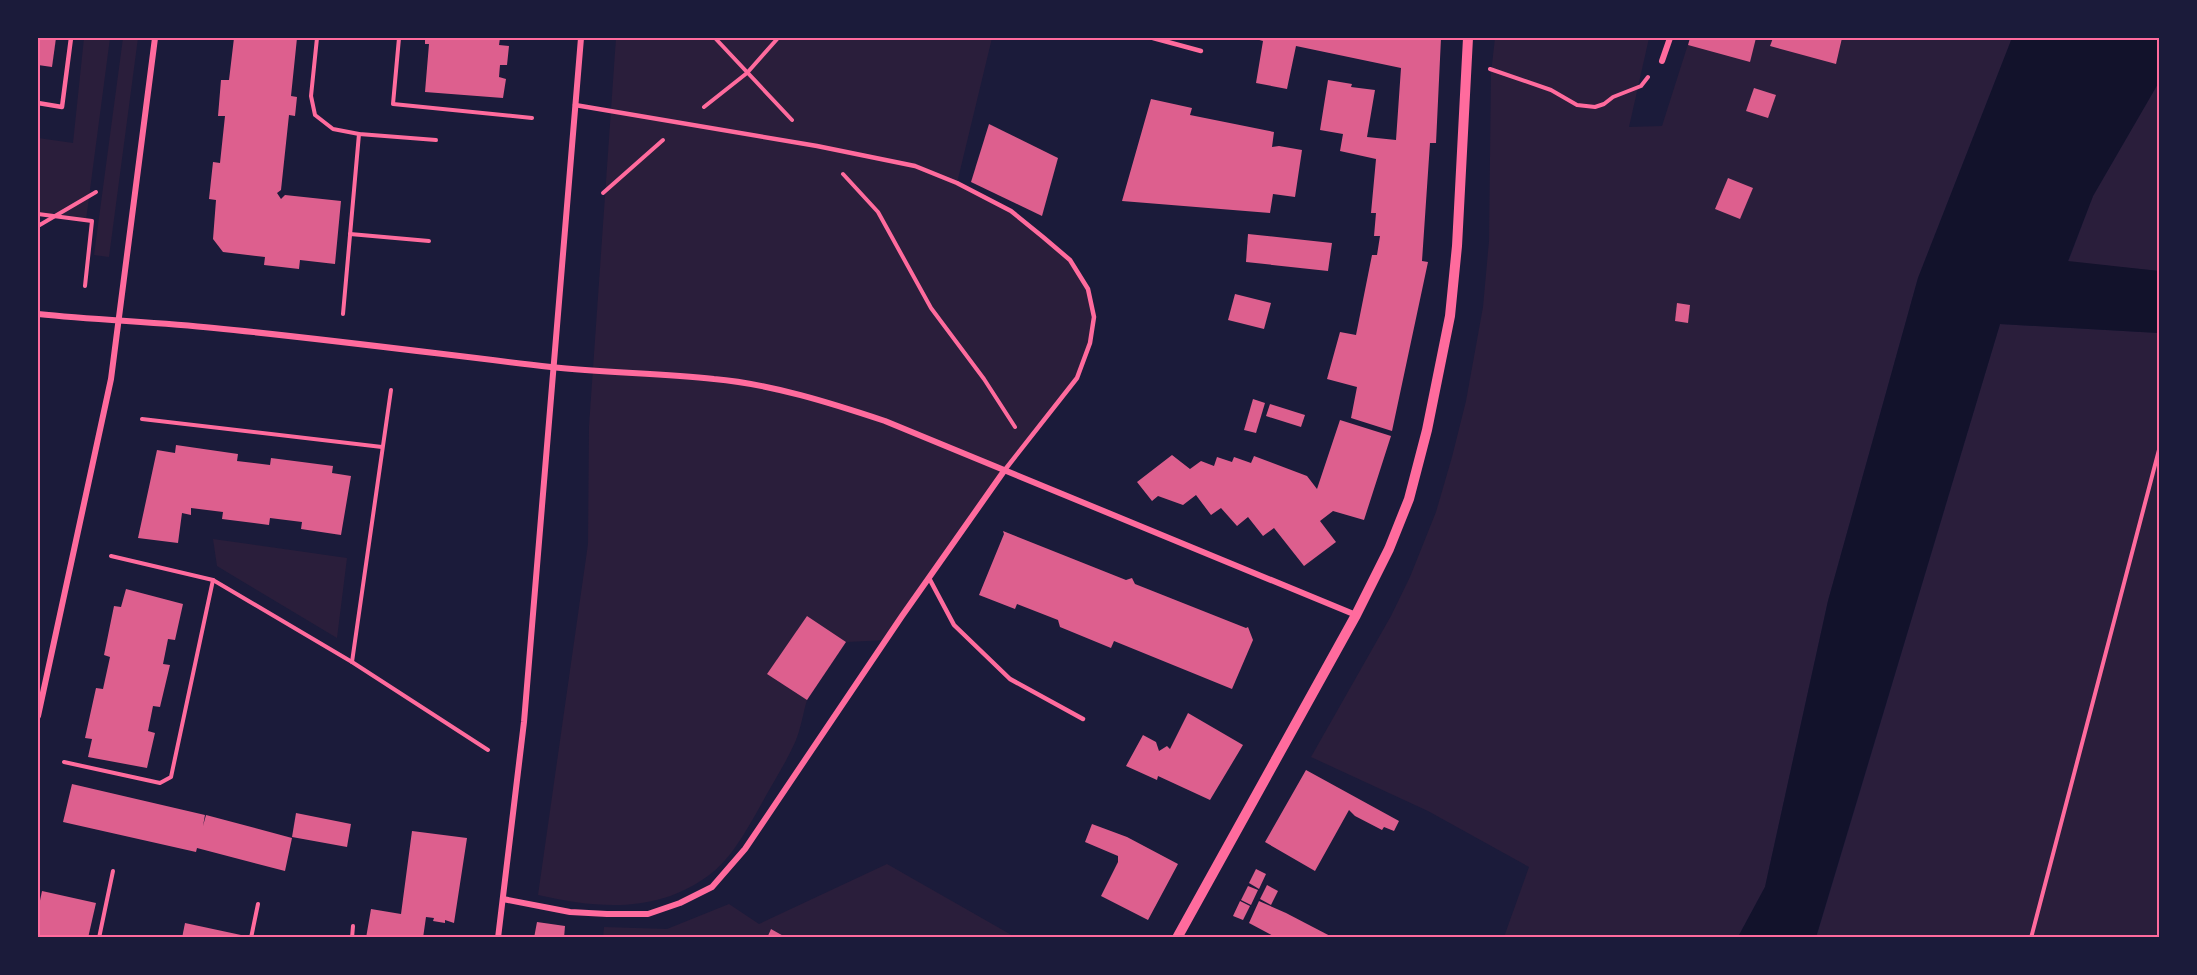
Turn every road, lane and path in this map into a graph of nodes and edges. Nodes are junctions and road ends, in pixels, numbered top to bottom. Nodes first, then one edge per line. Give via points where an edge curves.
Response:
1 (71, 38) edge
2 (155, 38) edge
3 (317, 38) edge
4 (399, 38) edge
5 (581, 38) edge
6 (715, 38) edge
7 (1153, 38) edge
8 (1468, 38) edge
9 (1670, 38) edge
10 (1201, 51) dead end
11 (1662, 62) joint
12 (1486, 68) dead end
13 (38, 102) edge
14 (575, 105) junction
15 (532, 118) dead end
16 (359, 134) junction
17 (436, 140) dead end
18 (817, 146) junction
19 (96, 192) dead end
20 (38, 214) edge
21 (56, 216) junction
22 (38, 226) edge
23 (350, 234) junction
24 (429, 242) dead end
25 (85, 286) dead end
26 (38, 314) edge
27 (343, 314) dead end
28 (119, 321) junction
29 (554, 367) junction
30 (391, 390) dead end
31 (142, 419) dead end
32 (1026, 444) junction
33 (2160, 446) edge
34 (382, 447) junction
35 (1004, 471) junction
36 (111, 556) dead end
37 (929, 578) junction
38 (213, 580) junction
39 (1356, 615) junction
40 (352, 662) junction
41 (38, 716) edge
42 (1083, 719) dead end
43 (488, 750) dead end
44 (64, 762) dead end
45 (113, 870) dead end
46 (503, 899) junction
47 (258, 904) dead end
48 (353, 926) dead end
49 (99, 938) edge
50 (251, 938) edge
51 (352, 938) edge
52 (498, 938) edge
53 (1176, 938) edge
54 (2031, 938) edge

1 - 13 lane via 62,106
2 - 28 street
3 - 16 path via 311,96 315,115 333,129
4 - 15 path via 393,104
5 - 14 street
6 - 18 path
7 - 10 lane
8 - 39 street via 1458,246 1439,379 1409,499
9 - 11 street
11 - 12 path via 1641,86 1595,107 1577,105 1551,90
14 - 18 lane
14 - 29 street
16 - 17 path
16 - 23 path
18 - 32 path via 878,212 932,308
18 - 32 lane via 915,166 957,183 1011,211 1070,260 1088,289 1094,317 1090,343 1077,378
19 - 21 path
20 - 21 path
21 - 22 path
21 - 25 path via 92,221
23 - 24 path
23 - 27 path
26 - 28 street
28 - 29 street via 231,329
28 - 41 street via 111,379
29 - 35 street via 716,379 831,403 885,421
29 - 46 street via 524,722
30 - 34 path
31 - 34 path
32 - 35 lane
33 - 54 path
34 - 40 path
35 - 37 street
35 - 39 street
36 - 38 path
37 - 42 lane via 954,625 1010,679
37 - 46 street via 745,849 712,887 648,914 570,912
38 - 40 path
38 - 44 path via 171,777 160,783
39 - 53 street
40 - 43 path
45 - 49 path
46 - 52 street
47 - 50 path
48 - 51 path

